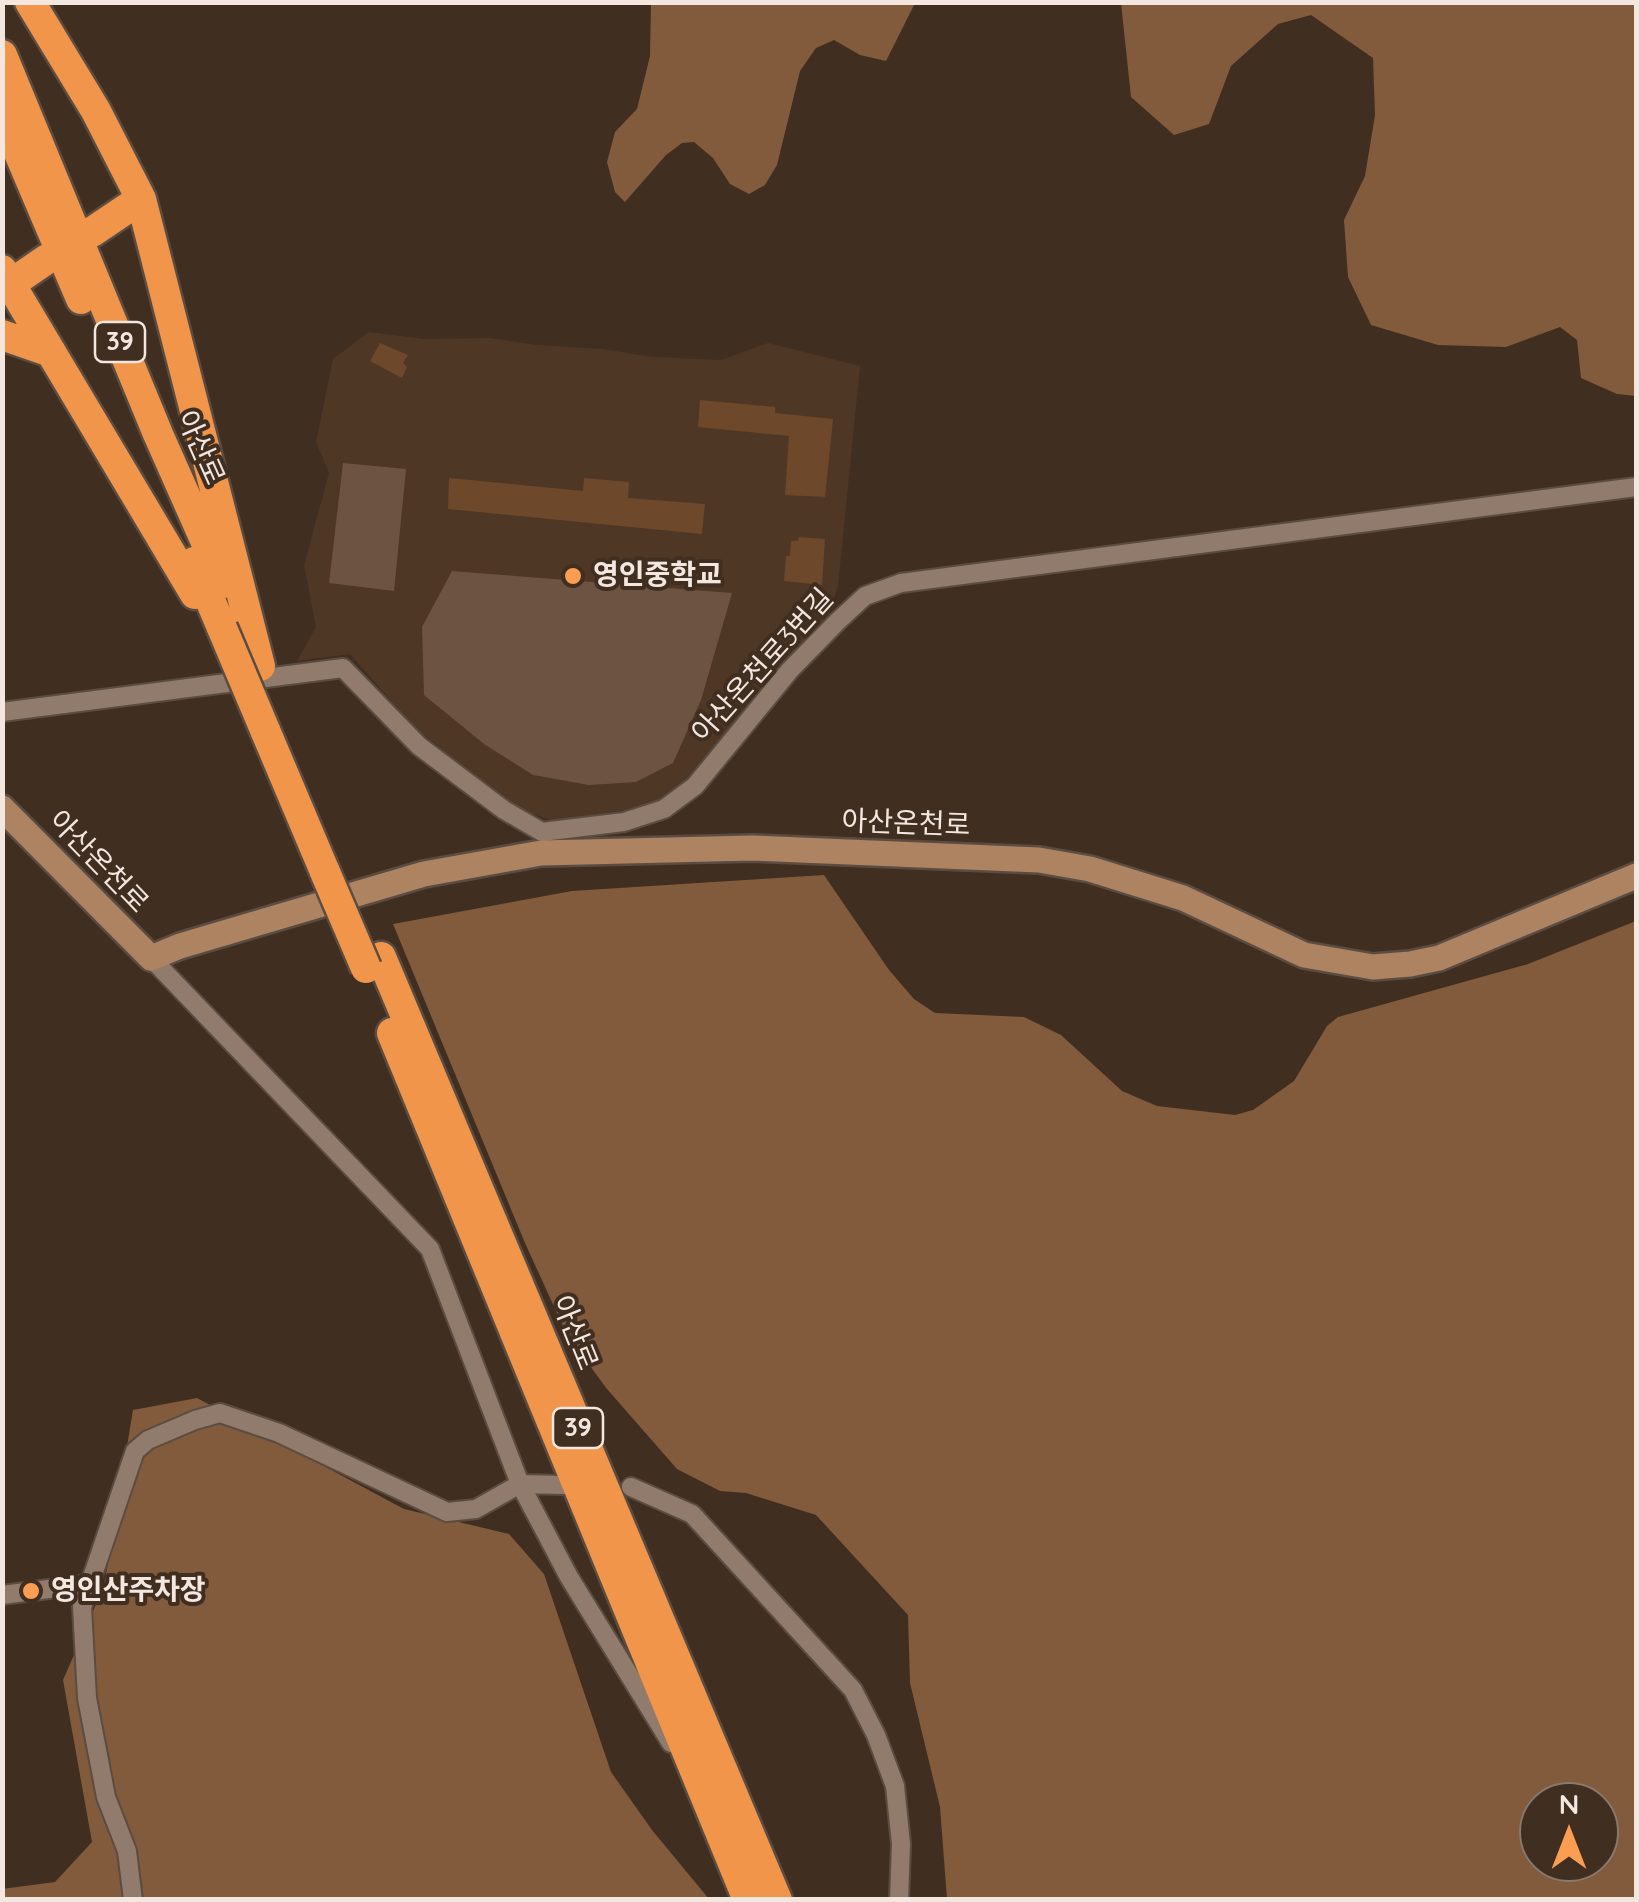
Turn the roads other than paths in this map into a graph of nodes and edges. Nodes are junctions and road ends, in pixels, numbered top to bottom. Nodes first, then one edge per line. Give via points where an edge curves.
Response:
1 (30, 2) edge
2 (2, 56) edge
3 (2, 114) edge
4 (142, 199) junction
5 (92, 232) dead end
6 (47, 259) dead end
7 (5, 281) edge
8 (2, 335) edge
9 (51, 352) junction
10 (1636, 487) edge
11 (233, 627) junction
12 (2, 712) edge
13 (2, 808) edge
14 (543, 843) junction
15 (1636, 876) edge
16 (151, 958) junction
17 (374, 962) junction
18 (520, 1484) junction
19 (564, 1485) dead end
20 (631, 1487) dead end
21 (88, 1584) junction
22 (2, 1595) edge
23 (725, 1844) junction
24 (133, 1900) edge
25 (748, 1900) edge
26 (776, 1900) edge
27 (899, 1900) edge

1 - 4 highway
2 - 11 highway, 아산로 / 39
3 - 11 highway, 아산로 / 39
4 - 5 highway
4 - 11 highway
6 - 7 highway
7 - 9 highway
8 - 9 highway
9 - 11 highway
10 - 14 street, 아산온천로3번길 via 901,583 864,596 790,670 695,786 664,809
11 - 17 highway, 아산로 / 39, bridge
12 - 14 street via 343,668 419,746
13 - 16 main road, 아산온천로
14 - 15 main road, 아산온천로 via 1040,860 1090,868 1184,898 1304,954 1373,967 1440,958
14 - 16 main road, 아산온천로
16 - 18 street, 아산온천로 via 430,1250
17 - 23 highway, 아산로 / 39
17 - 26 highway, 아산로 / 39
18 - 19 street
18 - 21 street via 476,1508 448,1512 280,1433 220,1414 135,1451
18 - 23 street, 아산온천로
20 - 27 street via 692,1514 853,1690 894,1786 902,1844
21 - 22 street
21 - 24 street via 82,1607 87,1698 106,1797 127,1851
23 - 25 highway, 아산로 / 39

